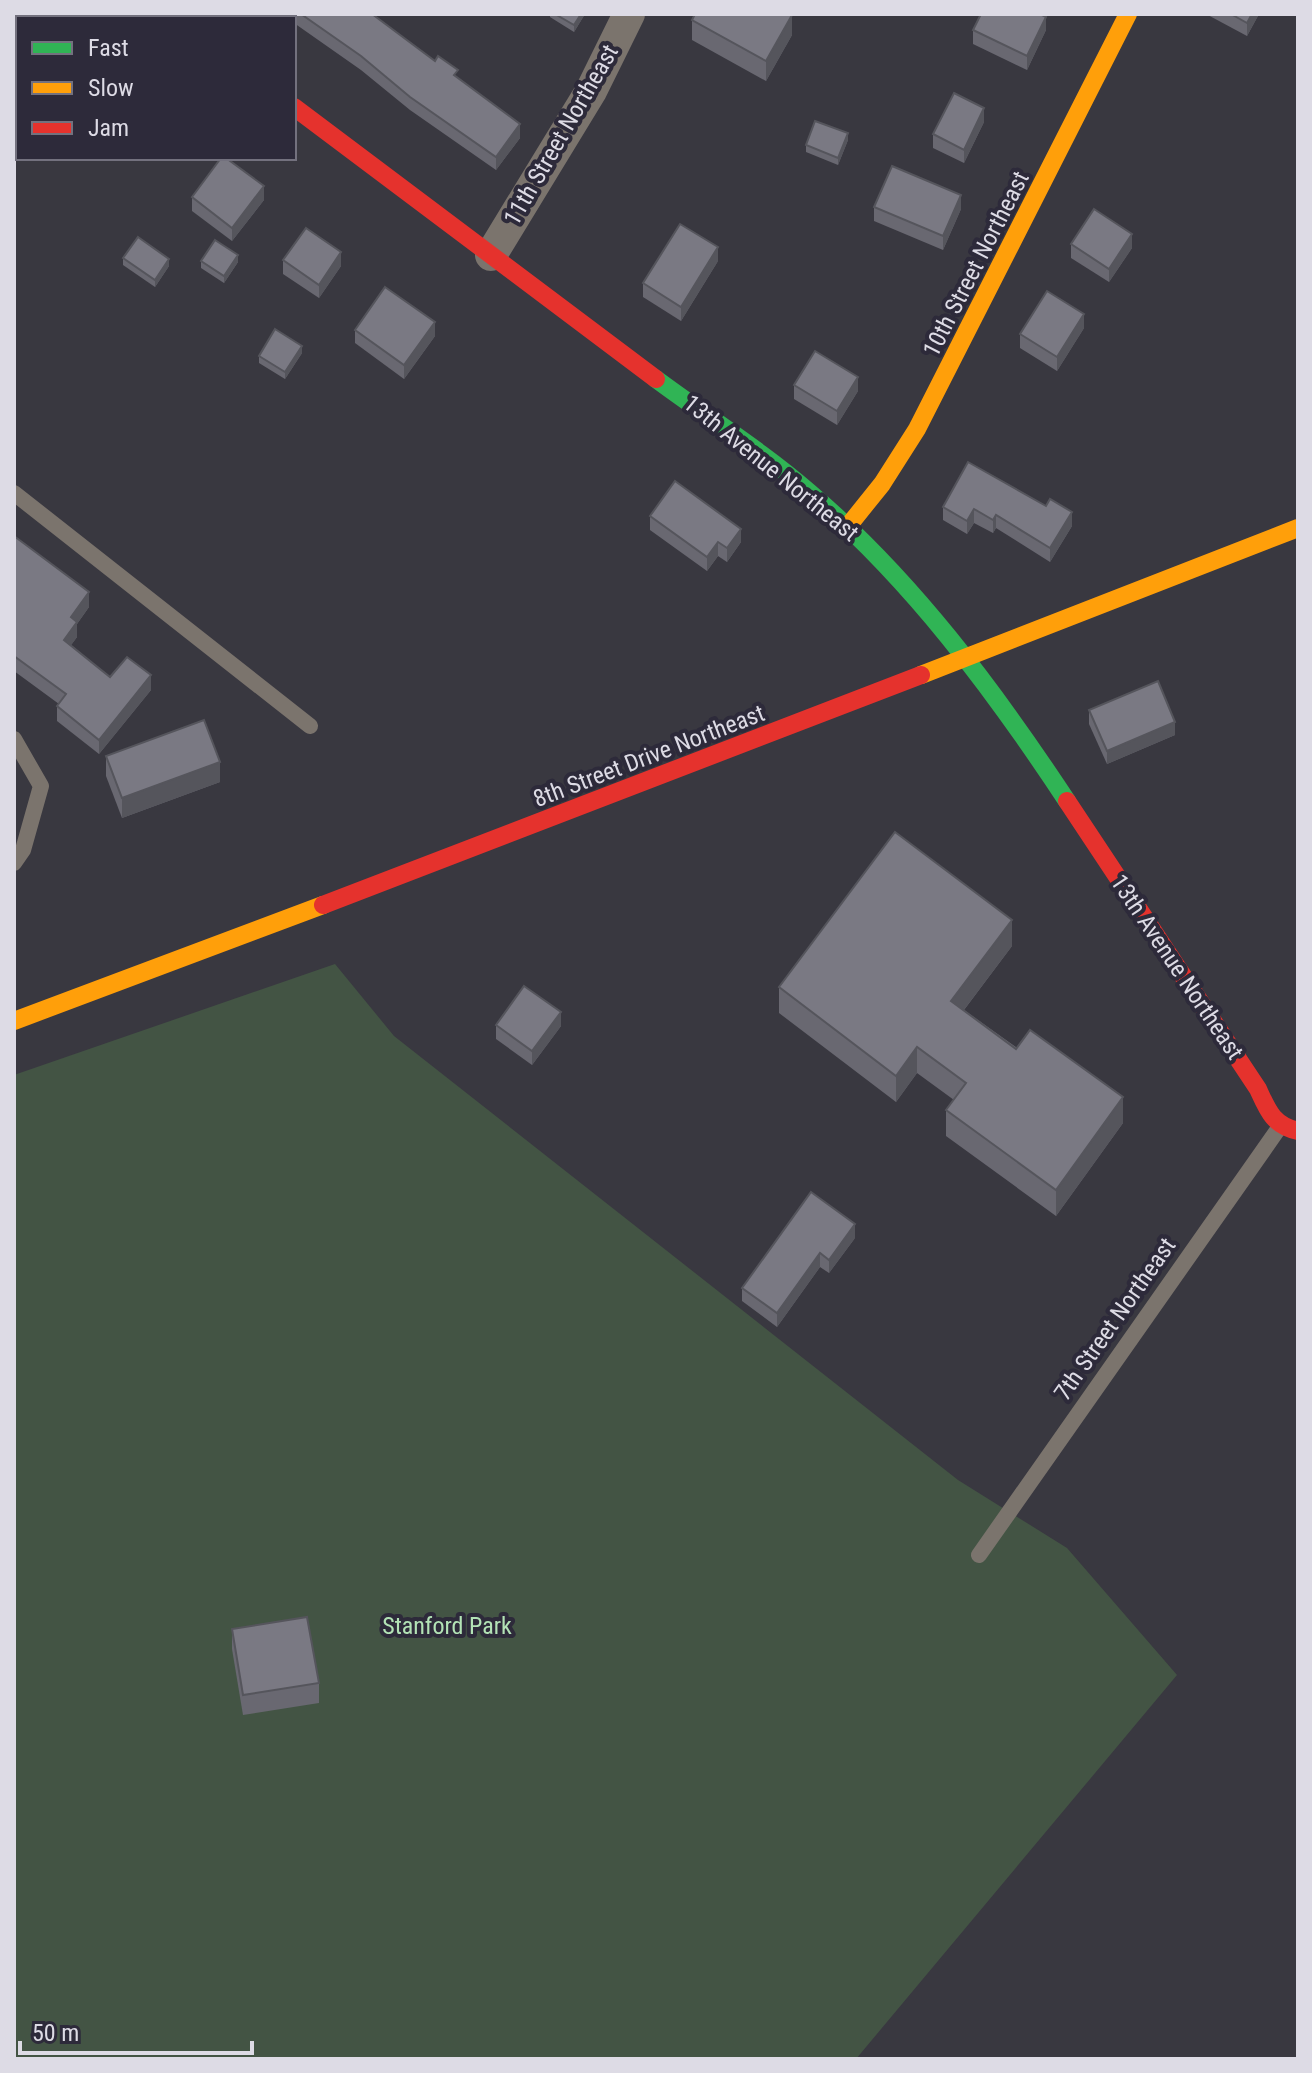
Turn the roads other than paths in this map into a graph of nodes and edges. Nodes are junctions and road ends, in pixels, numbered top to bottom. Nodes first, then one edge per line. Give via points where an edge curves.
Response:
1 (629, 14) edge
2 (1128, 14) edge
3 (296, 109) edge
4 (491, 255) junction
5 (14, 493) edge
6 (849, 525) junction
7 (1298, 528) edge
8 (968, 657) junction
9 (310, 726) dead end
10 (14, 739) edge
11 (14, 863) edge
12 (14, 1021) edge
13 (1279, 1128) junction
14 (1298, 1131) edge
15 (979, 1555) dead end

1 - 4 street, 11th Street Northeast via 591,91
2 - 6 street, 10th Street Northeast via 917,429
3 - 4 street, 13th Avenue Northeast
4 - 6 street, 13th Avenue Northeast
5 - 9 lane
6 - 8 street, 13th Avenue Northeast
7 - 8 street, 8th Street Drive Northeast
8 - 12 street, 8th Street Drive Northeast
8 - 13 street, 13th Avenue Northeast via 1057,784
10 - 11 lane via 41,786 23,850
13 - 14 street
13 - 15 lane, 7th Street Northeast

